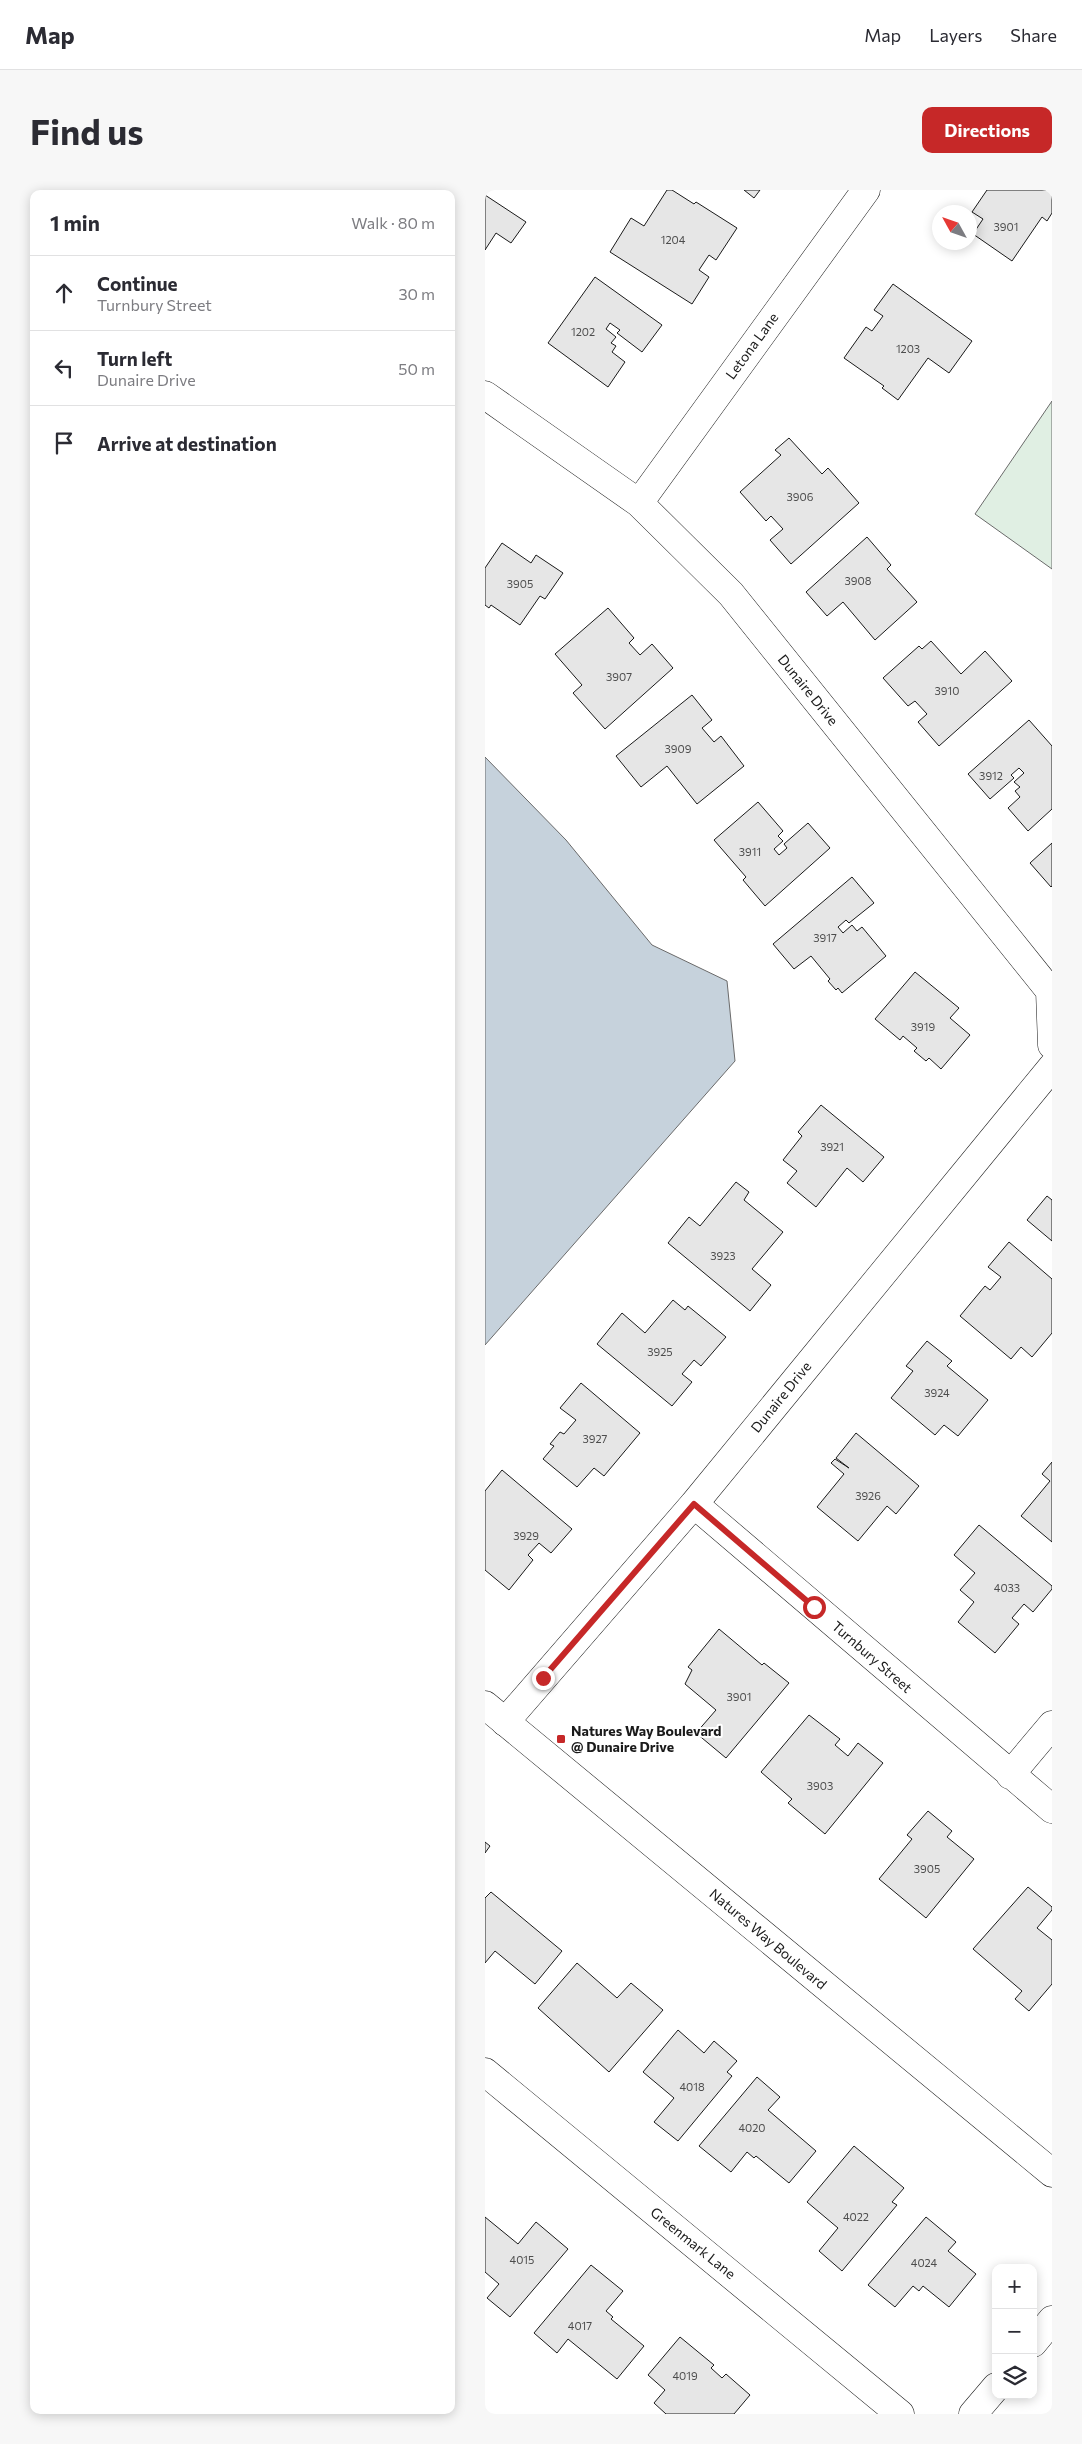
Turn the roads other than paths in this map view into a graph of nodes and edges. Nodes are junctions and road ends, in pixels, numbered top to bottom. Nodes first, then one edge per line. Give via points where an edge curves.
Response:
1 (866, 190) edge
2 (485, 395) edge
3 (639, 503) junction
4 (1052, 1045) edge
5 (1052, 1067) edge
6 (694, 1504) junction
7 (495, 1714) edge
8 (1052, 1725) edge
9 (1010, 1774) junction
10 (1052, 1809) edge
11 (485, 2072) edge
12 (1052, 2173) edge
13 (1052, 2320) edge
14 (1037, 2337) edge
15 (992, 2392) edge
16 (900, 2414) edge
17 (973, 2414) edge

1 - 3 street, Letona Lane
2 - 3 street, Dunaire Drive
3 - 4 street, Dunaire Drive via 731,594 1050,991
5 - 6 street, Dunaire Drive
6 - 7 street, Dunaire Drive
6 - 9 street, Turnbury Street
7 - 12 street, Natures Way Boulevard
8 - 9 street
9 - 10 street, Turnbury Street
11 - 16 street, Greenmark Lane
13 - 14 street
15 - 17 street

